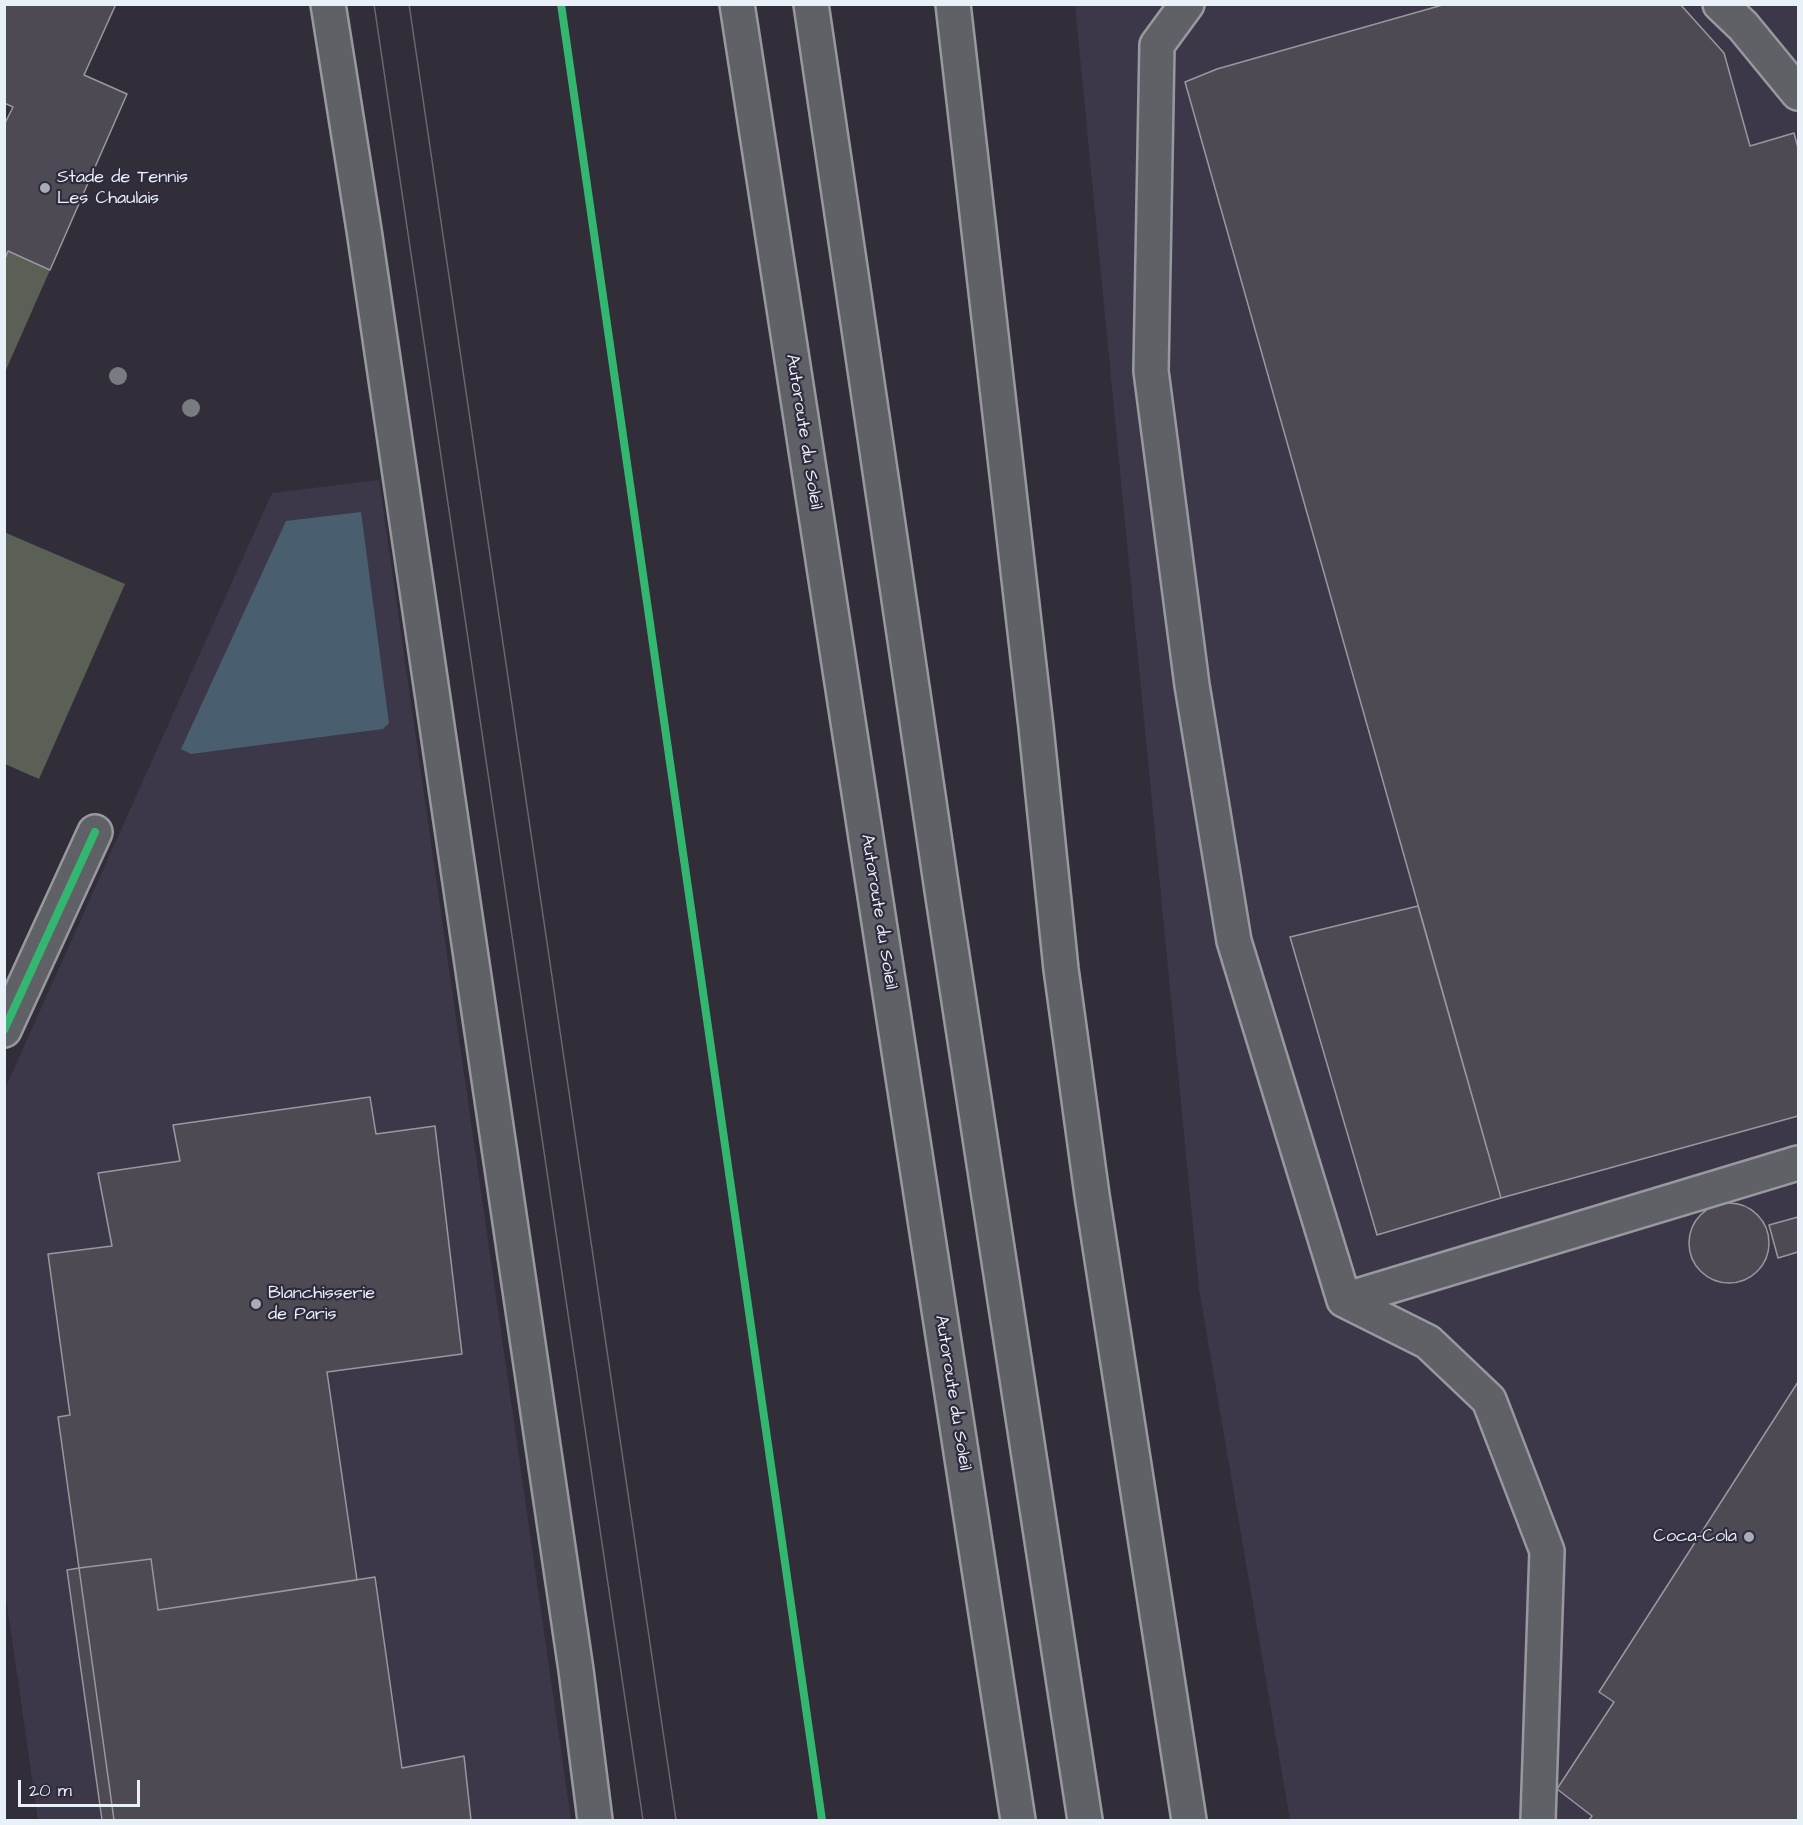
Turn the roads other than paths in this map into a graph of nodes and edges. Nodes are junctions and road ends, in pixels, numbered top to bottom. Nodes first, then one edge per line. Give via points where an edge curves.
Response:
1 (328, 4) edge
2 (737, 4) edge
3 (811, 4) edge
4 (953, 4) edge
5 (1187, 4) edge
6 (1720, 4) edge
7 (1798, 93) edge
8 (96, 832) dead end
9 (4, 1030) edge
10 (1798, 1163) edge
11 (1344, 1300) junction
12 (595, 1821) edge
13 (1018, 1821) edge
14 (1085, 1821) edge
15 (1189, 1821) edge
16 (1538, 1821) edge

1 - 12 main road via 576,1670
2 - 13 main road, Autoroute du Soleil
3 - 14 main road
4 - 15 main road via 1061,969
5 - 11 main road via 1157,45 1151,371 1192,685 1234,941
6 - 7 main road
8 - 9 main road
10 - 11 main road
11 - 16 main road via 1428,1342 1489,1400 1547,1551

